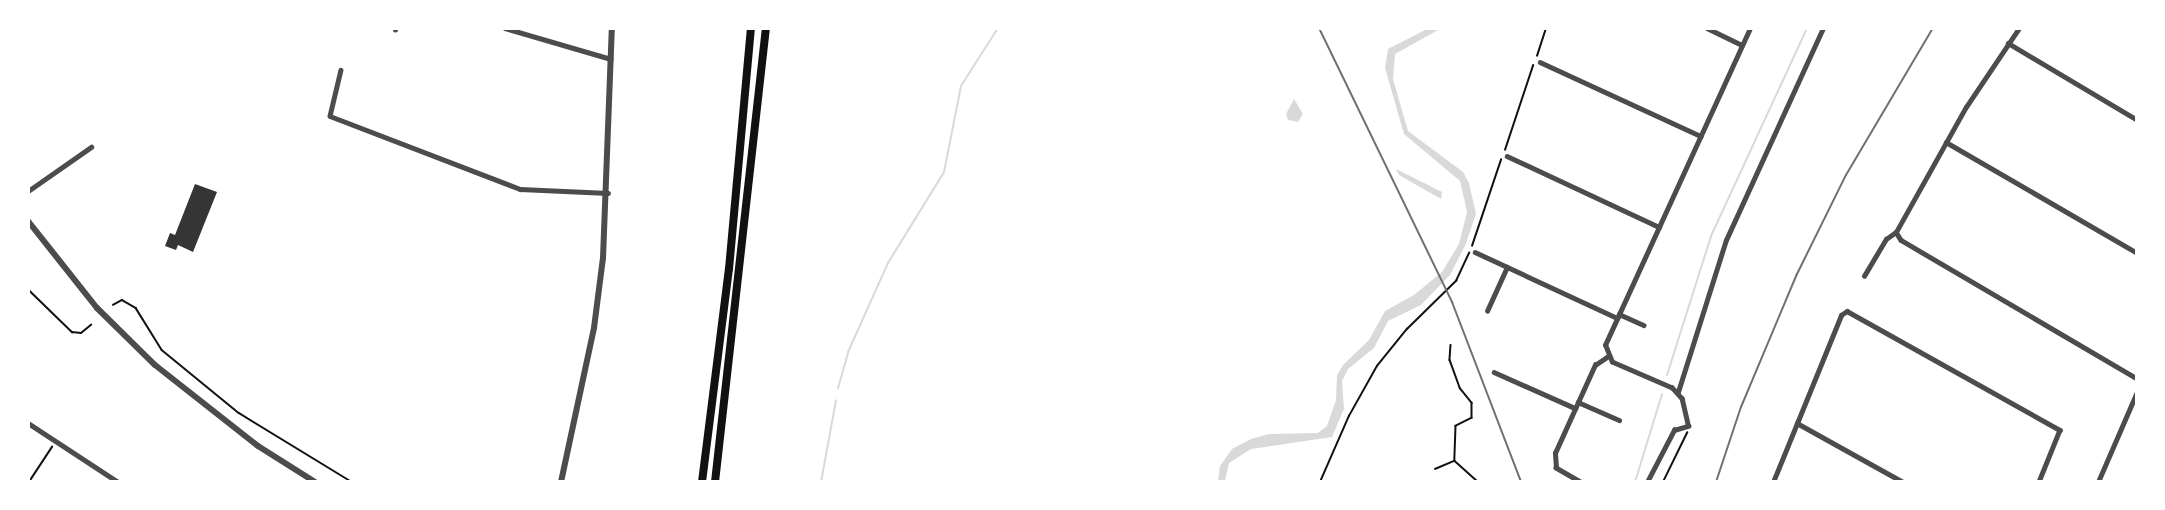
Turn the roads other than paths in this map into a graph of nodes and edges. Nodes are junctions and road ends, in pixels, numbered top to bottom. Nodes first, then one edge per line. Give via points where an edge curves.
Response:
1 (506, 28) edge
2 (612, 28) edge
3 (751, 28) edge
4 (766, 28) edge
5 (1707, 28) edge
6 (1750, 28) edge
7 (1823, 28) edge
8 (2019, 28) edge
9 (2008, 44) junction
10 (1742, 45) junction
11 (611, 59) junction
12 (1540, 62) dead end
13 (341, 70) dead end
14 (2136, 119) edge
15 (1701, 136) junction
16 (1946, 142) junction
17 (91, 147) dead end
18 (1508, 156) dead end
19 (28, 191) edge
20 (608, 193) junction
21 (28, 221) edge
22 (1659, 227) junction
23 (1896, 232) junction
24 (1475, 252) dead end
25 (2136, 252) edge
26 (1507, 267) junction
27 (1864, 276) dead end
28 (1487, 311) dead end
29 (1618, 316) junction
30 (1644, 325) dead end
31 (1607, 357) junction
32 (1494, 372) dead end
33 (2136, 378) edge
34 (1678, 392) junction
35 (2136, 394) edge
36 (1578, 402) junction
37 (1575, 408) junction
38 (1619, 420) dead end
39 (28, 423) edge
40 (1797, 423) junction
41 (118, 482) edge
42 (315, 482) edge
43 (561, 482) edge
44 (702, 482) edge
45 (715, 482) edge
46 (1580, 482) edge
47 (1647, 482) edge
48 (1773, 482) edge
49 (1903, 482) edge
50 (2039, 482) edge
51 (2098, 482) edge

1 - 11 street
2 - 11 street
3 - 44 highway via 729,269
4 - 45 highway
5 - 10 street
6 - 10 street
7 - 34 street via 1725,240
8 - 9 street
9 - 14 street
9 - 16 street
10 - 15 street
11 - 20 street
12 - 15 street
13 - 20 street via 330,116 520,189
15 - 22 street
16 - 23 street
16 - 25 street
17 - 19 street
18 - 22 street
20 - 43 street via 594,327
21 - 42 street via 97,308 156,365 241,434
22 - 29 street
23 - 27 street via 1886,239
23 - 33 street via 1901,240
24 - 26 street
26 - 28 street
26 - 29 street
29 - 30 street
29 - 31 street via 1605,345
31 - 34 street
31 - 36 street via 1595,365
32 - 37 street
34 - 47 street via 1688,426 1674,430
35 - 51 street
36 - 37 street
36 - 38 street
37 - 46 street via 1554,461 1561,472
39 - 41 street
40 - 48 street
40 - 49 street
40 - 50 street via 1841,315 1855,312 2060,430

